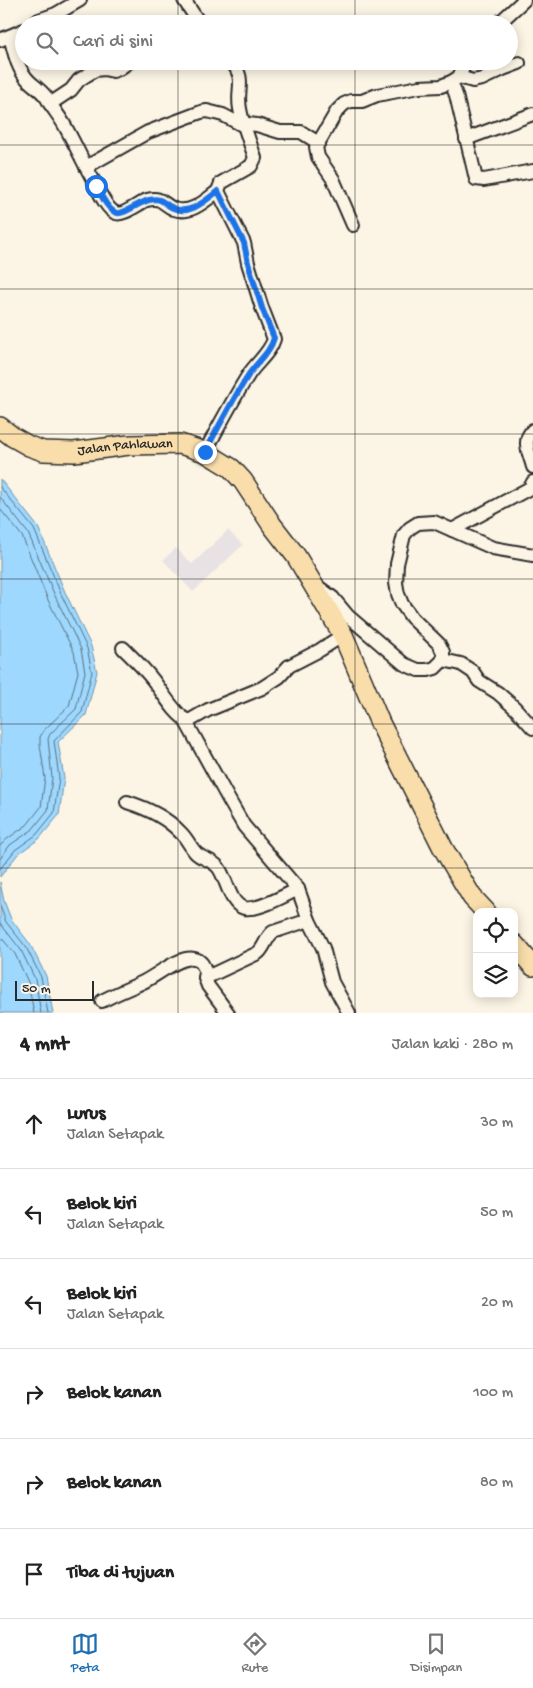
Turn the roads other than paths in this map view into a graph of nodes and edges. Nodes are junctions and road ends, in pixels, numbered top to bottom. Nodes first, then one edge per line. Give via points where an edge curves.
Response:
1 (80, 0) edge
2 (184, 0) edge
3 (524, 0) edge
4 (53, 15) edge
5 (194, 15) edge
6 (508, 15) edge
7 (5, 38) edge
8 (15, 57) edge
9 (22, 70) edge
10 (95, 70) edge
11 (238, 70) edge
12 (461, 70) edge
13 (500, 70) edge
14 (455, 80) junction
15 (50, 104) junction
16 (533, 114) edge
17 (244, 126) junction
18 (466, 140) junction
19 (317, 142) junction
20 (86, 167) junction
21 (533, 171) edge
22 (218, 191) junction
23 (353, 225) dead end
24 (0, 427) edge
25 (533, 430) edge
26 (205, 452) junction
27 (533, 468) edge
28 (533, 482) edge
29 (452, 530) junction
30 (533, 555) edge
31 (313, 583) junction
32 (344, 635) junction
33 (123, 648) dead end
34 (443, 660) junction
35 (185, 720) junction
36 (533, 728) edge
37 (127, 802) dead end
38 (298, 889) junction
39 (482, 908) edge
40 (309, 920) junction
41 (518, 949) edge
42 (533, 966) edge
43 (205, 978) junction
44 (102, 1001) dead end
45 (228, 1013) edge
46 (349, 1013) edge

1 - 4 street
2 - 5 street
3 - 6 street
7 - 8 street
9 - 15 street
10 - 15 street
11 - 17 street via 238,96
12 - 14 street
13 - 14 street via 473,81
14 - 18 street
14 - 19 street via 441,86 419,87 344,104
15 - 20 street
16 - 18 street
17 - 19 street via 301,132
17 - 20 street via 223,115 201,112 148,132
17 - 22 street via 255,158 251,166 221,183
18 - 21 street via 476,179
19 - 23 street via 318,157 333,179
20 - 22 street via 103,198 116,213 121,214 145,201 157,199 173,208 187,210
22 - 26 street via 244,243 274,338 233,399
24 - 26 highway, Jalan Pahlawan via 43,451 74,452 129,445 180,444
25 - 27 street via 526,446
26 - 31 highway, Jalan Pahlawan via 231,468 243,481
28 - 29 street via 530,488
29 - 30 street via 493,548
29 - 34 street via 434,522 418,523 410,528 404,535 397,573 402,604 439,644
31 - 32 highway, Jalan Pahlawan
31 - 34 street via 404,664 428,670
32 - 35 street via 289,666 262,688 208,710 189,722
32 - 39 highway, Jalan Pahlawan via 380,723 443,848 472,897
33 - 35 street
34 - 36 street via 461,664 473,672
35 - 38 street via 244,826
37 - 38 street via 158,815 181,832 197,854 217,866 242,908 264,904
38 - 40 street
40 - 43 street via 274,932 258,953
40 - 46 street via 323,948 332,982
41 - 42 highway
43 - 44 street via 201,962 194,958 186,959
43 - 45 street

